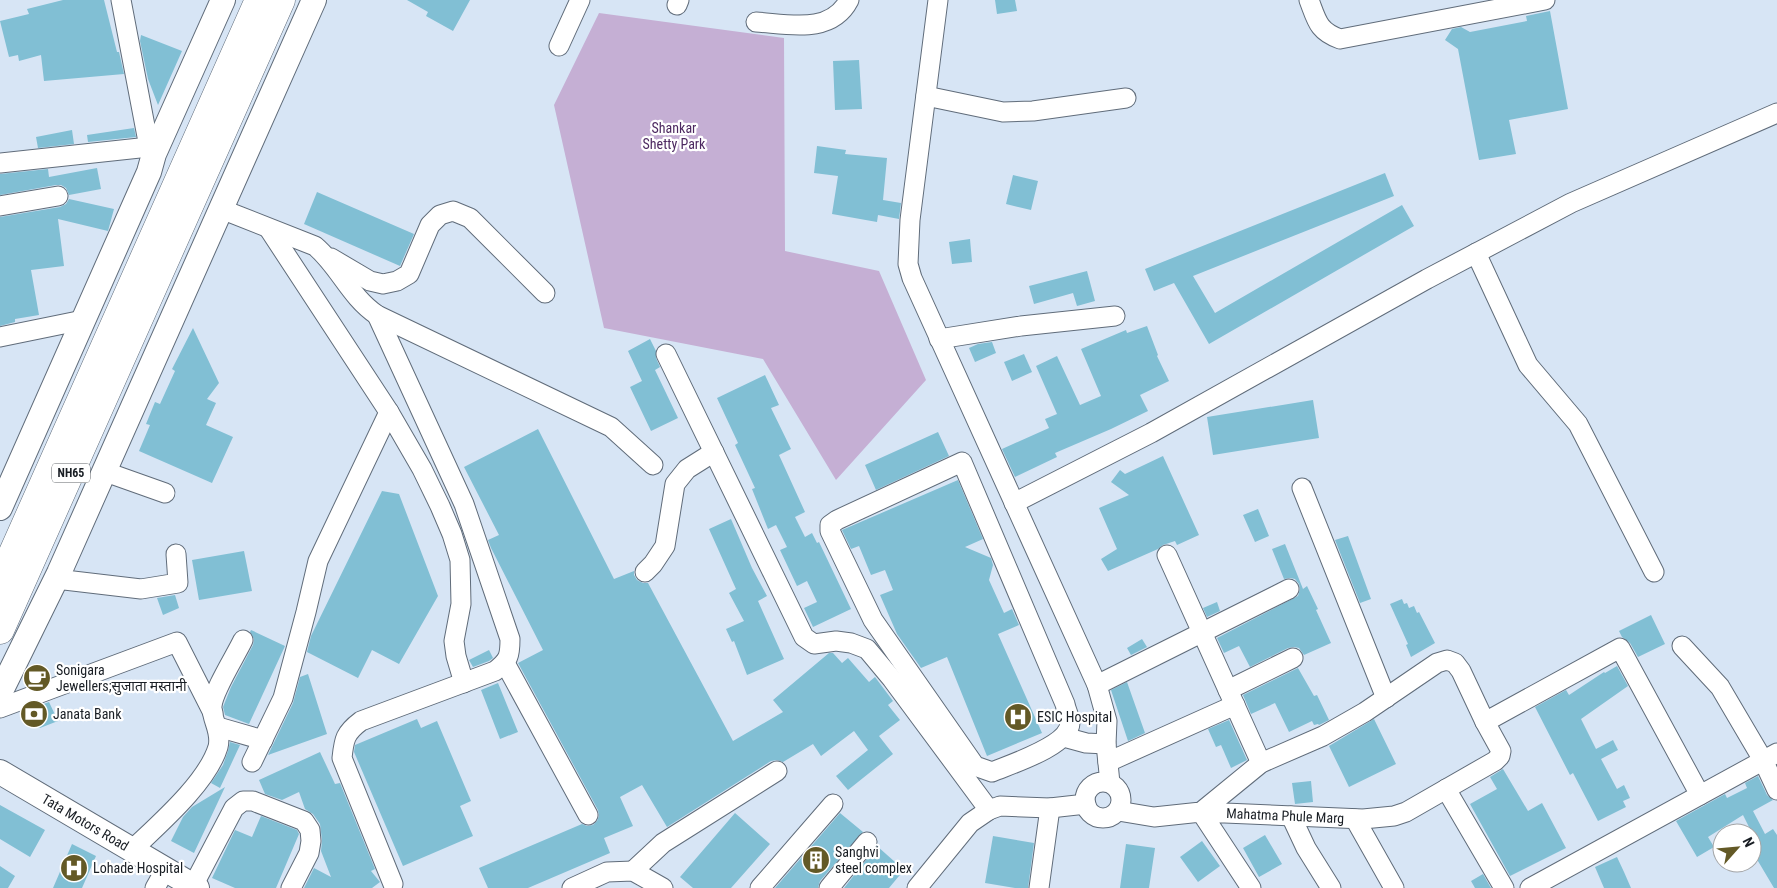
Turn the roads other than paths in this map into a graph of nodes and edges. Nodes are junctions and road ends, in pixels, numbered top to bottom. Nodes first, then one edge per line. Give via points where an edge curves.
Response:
1 (121, 0) edge
2 (223, 0) edge
3 (259, 0) edge
4 (281, 0) edge
5 (314, 0) edge
6 (580, 0) edge
7 (849, 0) edge
8 (938, 0) edge
9 (1309, 0) edge
10 (1545, 0) edge
11 (756, 22) dead end
12 (559, 46) dead end
13 (926, 96) junction
14 (1126, 98) dead end
15 (1777, 113) edge
16 (151, 151) junction
17 (0, 163) edge
18 (58, 196) dead end
19 (0, 206) edge
20 (220, 209) junction
21 (269, 229) junction
22 (1476, 253) junction
23 (326, 255) junction
24 (545, 293) dead end
25 (377, 315) junction
26 (1115, 316) dead end
27 (83, 320) junction
28 (0, 337) edge
29 (939, 339) junction
30 (666, 354) dead end
31 (389, 412) junction
32 (714, 452) junction
33 (653, 465) dead end
34 (103, 471) junction
35 (1302, 488) dead end
36 (165, 493) dead end
37 (1014, 502) junction
38 (0, 508) edge
39 (176, 554) dead end
40 (1167, 555) dead end
41 (645, 572) dead end
42 (1654, 572) dead end
43 (56, 579) junction
44 (0, 582) edge
45 (1289, 590) dead end
46 (0, 630) edge
47 (1202, 634) junction
48 (244, 640) dead end
49 (1682, 646) dead end
50 (1293, 658) dead end
51 (506, 663) junction
52 (464, 683) junction
53 (1097, 685) junction
54 (0, 693) edge
55 (1231, 698) junction
56 (1386, 698) junction
57 (0, 708) edge
58 (216, 720) junction
59 (1485, 722) junction
60 (1064, 737) junction
61 (263, 740) junction
62 (1107, 753) junction
63 (1770, 757) edge
64 (252, 762) dead end
65 (1261, 763) junction
66 (777, 771) dead end
67 (0, 772) edge
68 (1110, 783) junction
69 (1446, 789) junction
70 (1777, 790) edge
71 (1700, 795) junction
72 (833, 804) dead end
73 (1086, 804) junction
74 (1050, 808) junction
75 (989, 810) junction
76 (1118, 811) junction
77 (1201, 812) junction
78 (588, 815) dead end
79 (1291, 816) junction
80 (1355, 819) junction
81 (867, 842) dead end
82 (132, 850) junction
83 (633, 871) junction
84 (161, 882) edge
85 (393, 884) dead end
86 (195, 887) edge
87 (291, 888) edge
88 (572, 888) edge
89 (663, 888) edge
90 (760, 888) edge
91 (828, 888) edge
92 (916, 888) edge
93 (1039, 888) edge
94 (1252, 888) edge
95 (1331, 888) edge
96 (1394, 888) edge
97 (1504, 888) edge
98 (1530, 888) edge

1 - 16 street
2 - 16 main road
3 - 44 highway, NH65
4 - 46 highway, NH65
5 - 20 main road
6 - 12 street
7 - 11 street via 839,14 827,22 811,25
8 - 13 street
9 - 10 street via 1326,34 1340,39
13 - 14 street via 1003,112
13 - 29 street via 910,220 908,264
15 - 22 street via 1571,203
16 - 17 street
16 - 27 main road via 149,172
18 - 19 street
20 - 21 street
20 - 34 main road
21 - 23 street via 304,241
21 - 31 street
22 - 37 street via 1151,433
22 - 42 street via 1528,365 1578,424
23 - 24 street via 370,281 383,284 397,281 409,274 430,225 440,215 453,211 470,218
23 - 25 street via 355,296
25 - 33 street via 611,426
25 - 51 street via 464,504 510,639
26 - 29 street
27 - 28 street
27 - 38 main road
29 - 37 street
30 - 32 street
31 - 52 street via 440,506 460,560 461,604 454,641
31 - 61 street via 318,561 283,698
32 - 41 street via 687,469 675,484 665,546
32 - 75 street via 804,637 814,644 836,640 867,649
34 - 36 street
34 - 43 main road
35 - 56 street
37 - 53 street
39 - 43 street via 178,583 141,589
40 - 47 street
43 - 54 main road
45 - 47 street
47 - 53 street
47 - 55 street
48 - 58 street via 212,704
49 - 63 street via 1720,687
50 - 55 street
51 - 52 street via 496,671
51 - 78 street
52 - 85 street via 361,721 344,739 342,758
53 - 62 street via 1107,721
55 - 62 street
55 - 65 street
56 - 59 street via 1437,663 1447,660 1455,663 1461,671
56 - 65 street via 1323,736
57 - 58 street via 177,642
58 - 61 street
58 - 82 street via 218,746 212,760 184,800
59 - 69 street, Mahatma Phule Marg via 1501,751 1500,756
59 - 71 street via 1620,648
60 - 60 street via 1070,723 1065,704 962,462 830,525 873,620 975,766 992,772 1058,743
60 - 62 street
61 - 64 street
62 - 68 street
63 - 70 street
63 - 71 street
65 - 77 street
66 - 83 street via 663,844
67 - 82 main road, Tata Motors Road
68 - 73 street via 1093,785 1086,795
68 - 76 street via 1121,797
69 - 80 street, Mahatma Phule Marg via 1394,816
69 - 97 street
71 - 98 street
72 - 90 street
73 - 74 street
73 - 76 street via 1089,812 1100,818 1111,817
74 - 75 street via 1000,806
74 - 93 street
75 - 92 street via 970,823
76 - 77 street, Mahatma Phule Marg via 1154,817
77 - 79 street, Mahatma Phule Marg
77 - 94 street
79 - 80 street, Mahatma Phule Marg
79 - 95 street
80 - 96 street
81 - 91 street
82 - 84 main road, Tata Motors Road
83 - 88 street via 607,872
83 - 89 street
84 - 86 main road, Tata Motors Road
86 - 87 street via 234,808 243,801 253,801 304,822 310,830 309,853

